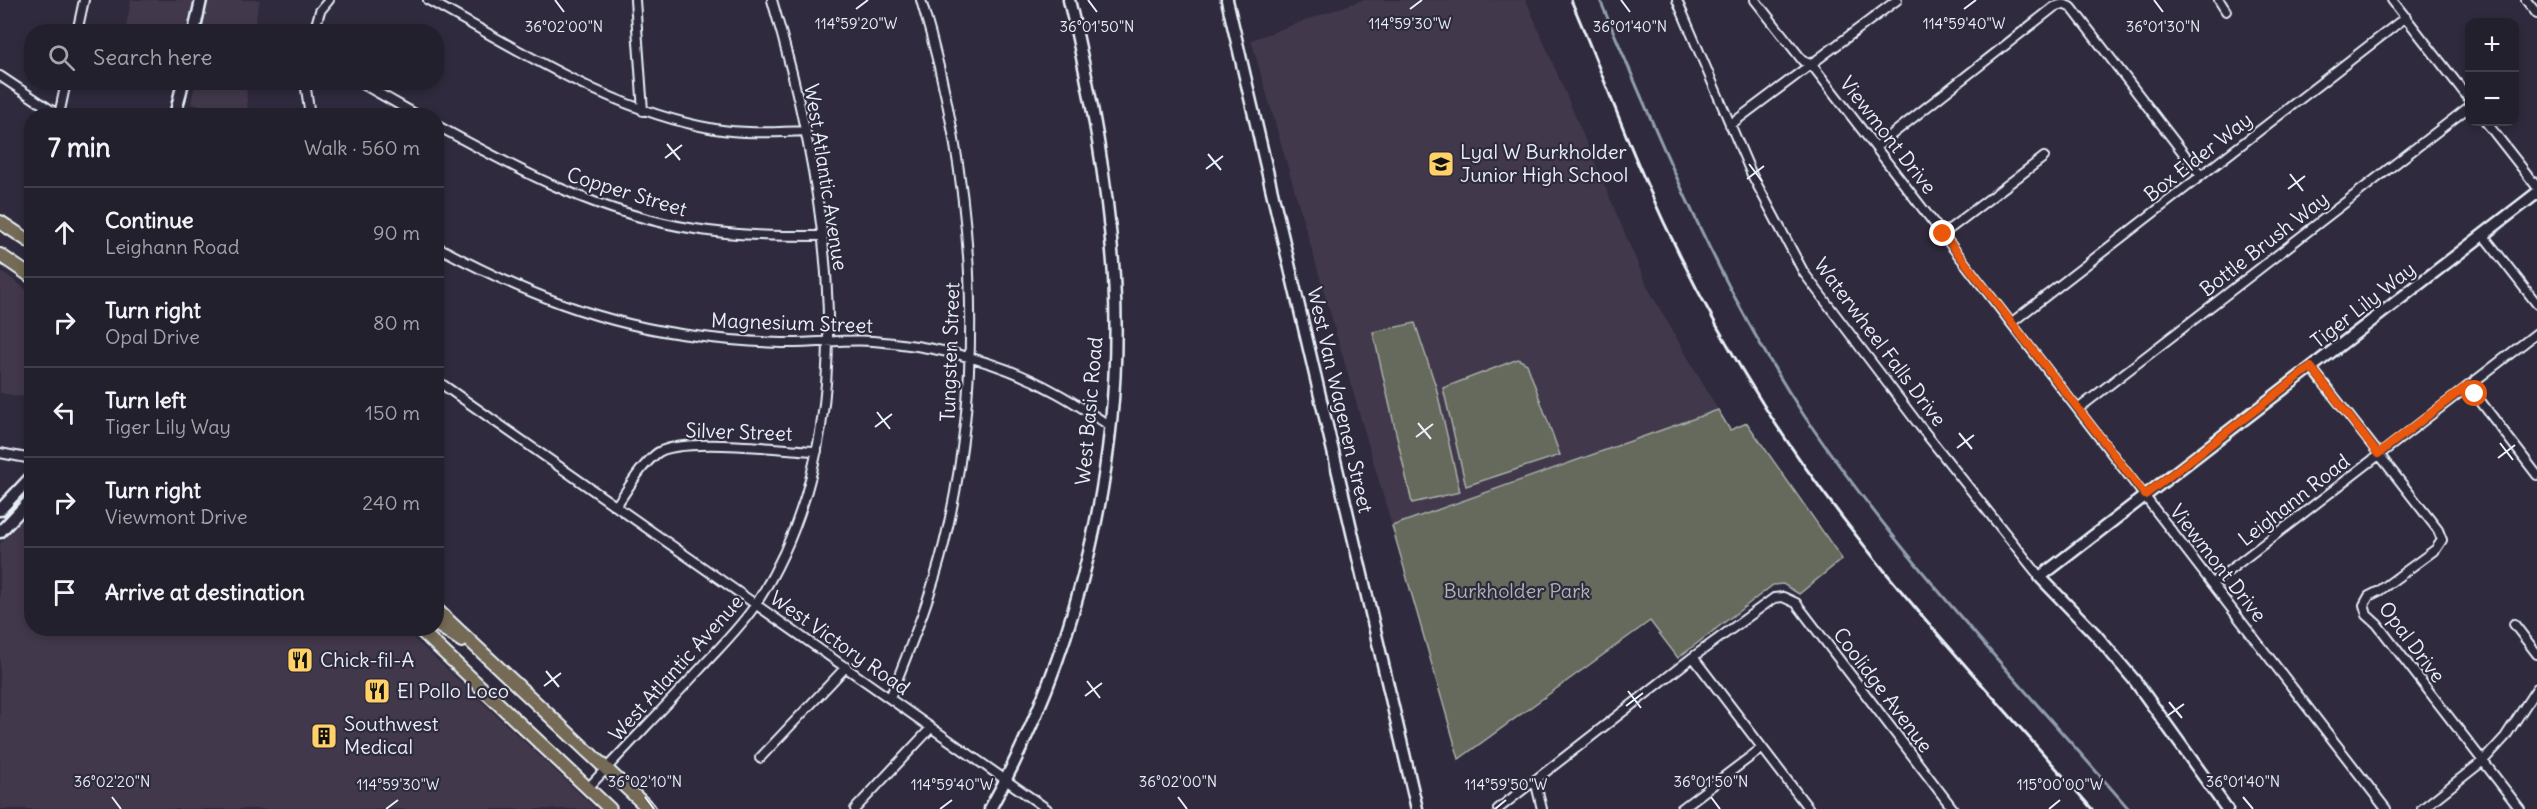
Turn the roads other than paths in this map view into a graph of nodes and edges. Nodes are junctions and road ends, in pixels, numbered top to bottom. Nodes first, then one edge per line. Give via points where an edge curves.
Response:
1 (84, 0) edge
2 (201, 0) edge
3 (329, 0) edge
4 (428, 0) edge
5 (635, 0) edge
6 (772, 0) edge
7 (921, 0) edge
8 (1069, 0) edge
9 (1227, 0) edge
10 (1677, 0) edge
11 (1755, 0) edge
12 (1897, 0) edge
13 (2218, 0) edge
14 (2392, 0) edge
15 (2526, 0) edge
16 (2226, 11) dead end
17 (2537, 14) edge
18 (2406, 17) junction
19 (79, 24) edge
20 (196, 24) edge
21 (316, 24) edge
22 (1812, 65) junction
23 (0, 76) edge
24 (64, 90) edge
25 (181, 90) edge
26 (306, 90) edge
27 (373, 90) edge
28 (2465, 95) edge
29 (48, 108) edge
30 (60, 108) edge
31 (177, 108) edge
32 (309, 108) edge
33 (405, 108) edge
34 (2465, 109) edge
35 (644, 111) junction
36 (1730, 125) junction
37 (2490, 126) edge
38 (444, 129) edge
39 (806, 131) junction
40 (1876, 147) junction
41 (2044, 157) dead end
42 (2201, 176) junction
43 (2537, 187) edge
44 (2537, 193) edge
45 (0, 222) edge
46 (1943, 234) junction
47 (2483, 235) junction
48 (823, 236) junction
49 (24, 238) edge
50 (444, 250) edge
51 (0, 255) edge
52 (24, 272) edge
53 (2537, 304) edge
54 (2011, 323) junction
55 (2537, 333) edge
56 (828, 342) junction
57 (971, 357) junction
58 (2311, 367) junction
59 (2468, 385) junction
60 (444, 386) edge
61 (2078, 409) junction
62 (1109, 425) junction
63 (817, 451) junction
64 (0, 453) edge
65 (2378, 454) junction
66 (24, 458) edge
67 (2537, 475) edge
68 (24, 484) edge
69 (2145, 495) junction
70 (24, 506) edge
71 (616, 506) junction
72 (0, 510) edge
73 (0, 532) edge
74 (2040, 577) junction
75 (2213, 583) junction
76 (756, 604) junction
77 (444, 616) edge
78 (2514, 624) dead end
79 (444, 629) edge
80 (426, 636) edge
81 (2537, 654) edge
82 (1693, 657) junction
83 (495, 664) junction
84 (846, 667) junction
85 (2537, 688) edge
86 (890, 698) junction
87 (932, 728) junction
88 (1762, 748) junction
89 (760, 758) dead end
90 (2483, 761) junction
91 (606, 768) junction
92 (1006, 780) junction
93 (1535, 780) junction
94 (588, 788) junction
95 (610, 809) edge
96 (649, 809) edge
97 (855, 809) edge
98 (990, 809) edge
99 (1047, 809) edge
100 (1417, 809) edge
101 (1498, 809) edge
102 (1542, 809) edge
103 (1681, 809) edge
104 (1809, 809) edge
105 (1953, 809) edge
106 (2226, 809) edge
107 (2386, 809) edge
108 (2422, 809) edge
109 (2520, 809) edge

1 - 19 street
2 - 20 street
3 - 21 street
4 - 35 street via 575,80
5 - 35 street
6 - 39 street, West Atlantic Avenue
7 - 57 street, Tungsten Street via 948,109 965,213
8 - 62 street, West Basic Road via 1107,192 1114,279 1114,370
9 - 100 street, West Van Wagenen Street
10 - 36 street, Waterwheel Falls Drive
11 - 22 street, Viewmont Drive via 1803,61
12 - 22 street
13 - 16 street
14 - 18 street
15 - 17 street
18 - 28 street
18 - 42 street, Box Elder Way
22 - 36 street
22 - 40 street, Viewmont Drive
23 - 29 street
24 - 30 street
25 - 31 street
26 - 32 street
27 - 33 street
34 - 61 street, Bottle Brush Way
35 - 39 street via 716,129
36 - 74 street, Waterwheel Falls Drive via 1773,218 1804,273
37 - 43 street
38 - 48 street, Copper Street via 554,188 657,222 748,235
39 - 48 street, West Atlantic Avenue
40 - 42 street via 2054,7 2063,4 2072,8
40 - 46 street, Viewmont Drive
41 - 46 street
42 - 54 street, Box Elder Way
44 - 47 street, Tiger Lily Way
45 - 49 main road
46 - 54 street, Viewmont Drive
47 - 53 street
47 - 58 street, Tiger Lily Way
48 - 56 street, West Atlantic Avenue
50 - 56 street, Magnesium Street via 535,295 598,316 696,336 783,343
51 - 52 main road
54 - 61 street, Viewmont Drive
55 - 59 street, Leighann Road
56 - 57 street, Magnesium Street via 907,344
56 - 63 street, West Atlantic Avenue
57 - 62 street, Magnesium Street via 1055,391
57 - 86 street, Tungsten Street via 959,469 943,546 925,609
58 - 65 street, Opal Drive
58 - 69 street, Tiger Lily Way
59 - 65 street, Leighann Road
59 - 67 street
60 - 71 street, West Victory Road
61 - 69 street, Viewmont Drive
62 - 92 street, West Basic Road via 1092,538 1066,636 1040,708
63 - 71 street, Silver Street via 697,445 663,450 644,466
63 - 76 street, West Atlantic Avenue via 808,492 788,543
64 - 66 street
65 - 75 street, Leighann Road
65 - 90 street, Opal Drive via 2442,540 2436,549 2369,596 2364,605 2367,615
68 - 72 street
69 - 74 street, Tiger Lily Way
69 - 75 street, Viewmont Drive
70 - 73 street
71 - 76 street, West Victory Road
74 - 106 street, Waterwheel Falls Drive via 2135,681
75 - 107 street, Viewmont Drive
76 - 84 street, West Victory Road
76 - 91 street, West Atlantic Avenue
77 - 83 main road
78 - 81 street
79 - 83 main road
80 - 94 main road
82 - 88 street
82 - 93 street
82 - 105 street, Coolidge Avenue via 1774,598 1796,603
83 - 91 main road
84 - 86 street, West Victory Road
84 - 89 street
85 - 90 street
86 - 87 street, West Victory Road
87 - 92 street, West Victory Road
87 - 97 street
88 - 103 street
88 - 104 street
90 - 108 street
90 - 109 street, Opal Drive
91 - 94 street, West Atlantic Avenue
91 - 96 main road
92 - 98 street, West Basic Road
92 - 99 street, West Victory Road
93 - 101 street
93 - 102 street
94 - 95 main road

